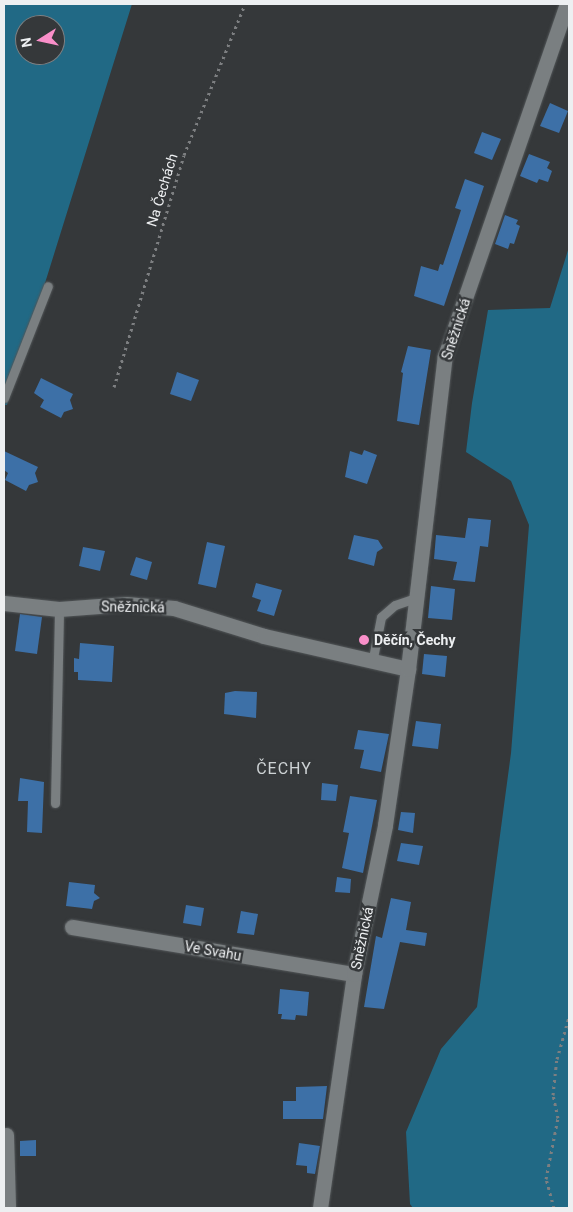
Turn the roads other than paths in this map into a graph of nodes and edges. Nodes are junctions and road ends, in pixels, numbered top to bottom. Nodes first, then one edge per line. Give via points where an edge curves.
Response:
1 (567, 4) edge
2 (48, 286) dead end
3 (4, 398) edge
4 (418, 597) junction
5 (4, 603) edge
6 (59, 608) junction
7 (372, 663) junction
8 (408, 669) junction
9 (55, 803) dead end
10 (72, 927) dead end
11 (354, 974) junction
12 (6, 1135) dead end
13 (8, 1208) edge
14 (320, 1208) edge

1 - 4 street, Sněžnická via 445,356 432,449
2 - 3 lane
4 - 7 lane via 395,605 381,617
4 - 8 street, Sněžnická
5 - 6 street, Sněžnická
6 - 7 street, Sněžnická via 126,604 174,608 264,636
6 - 9 lane
7 - 8 street, Sněžnická
8 - 11 street, Sněžnická via 385,825
10 - 11 street, Ve Svahu
11 - 14 street, Sněžnická
12 - 13 street

